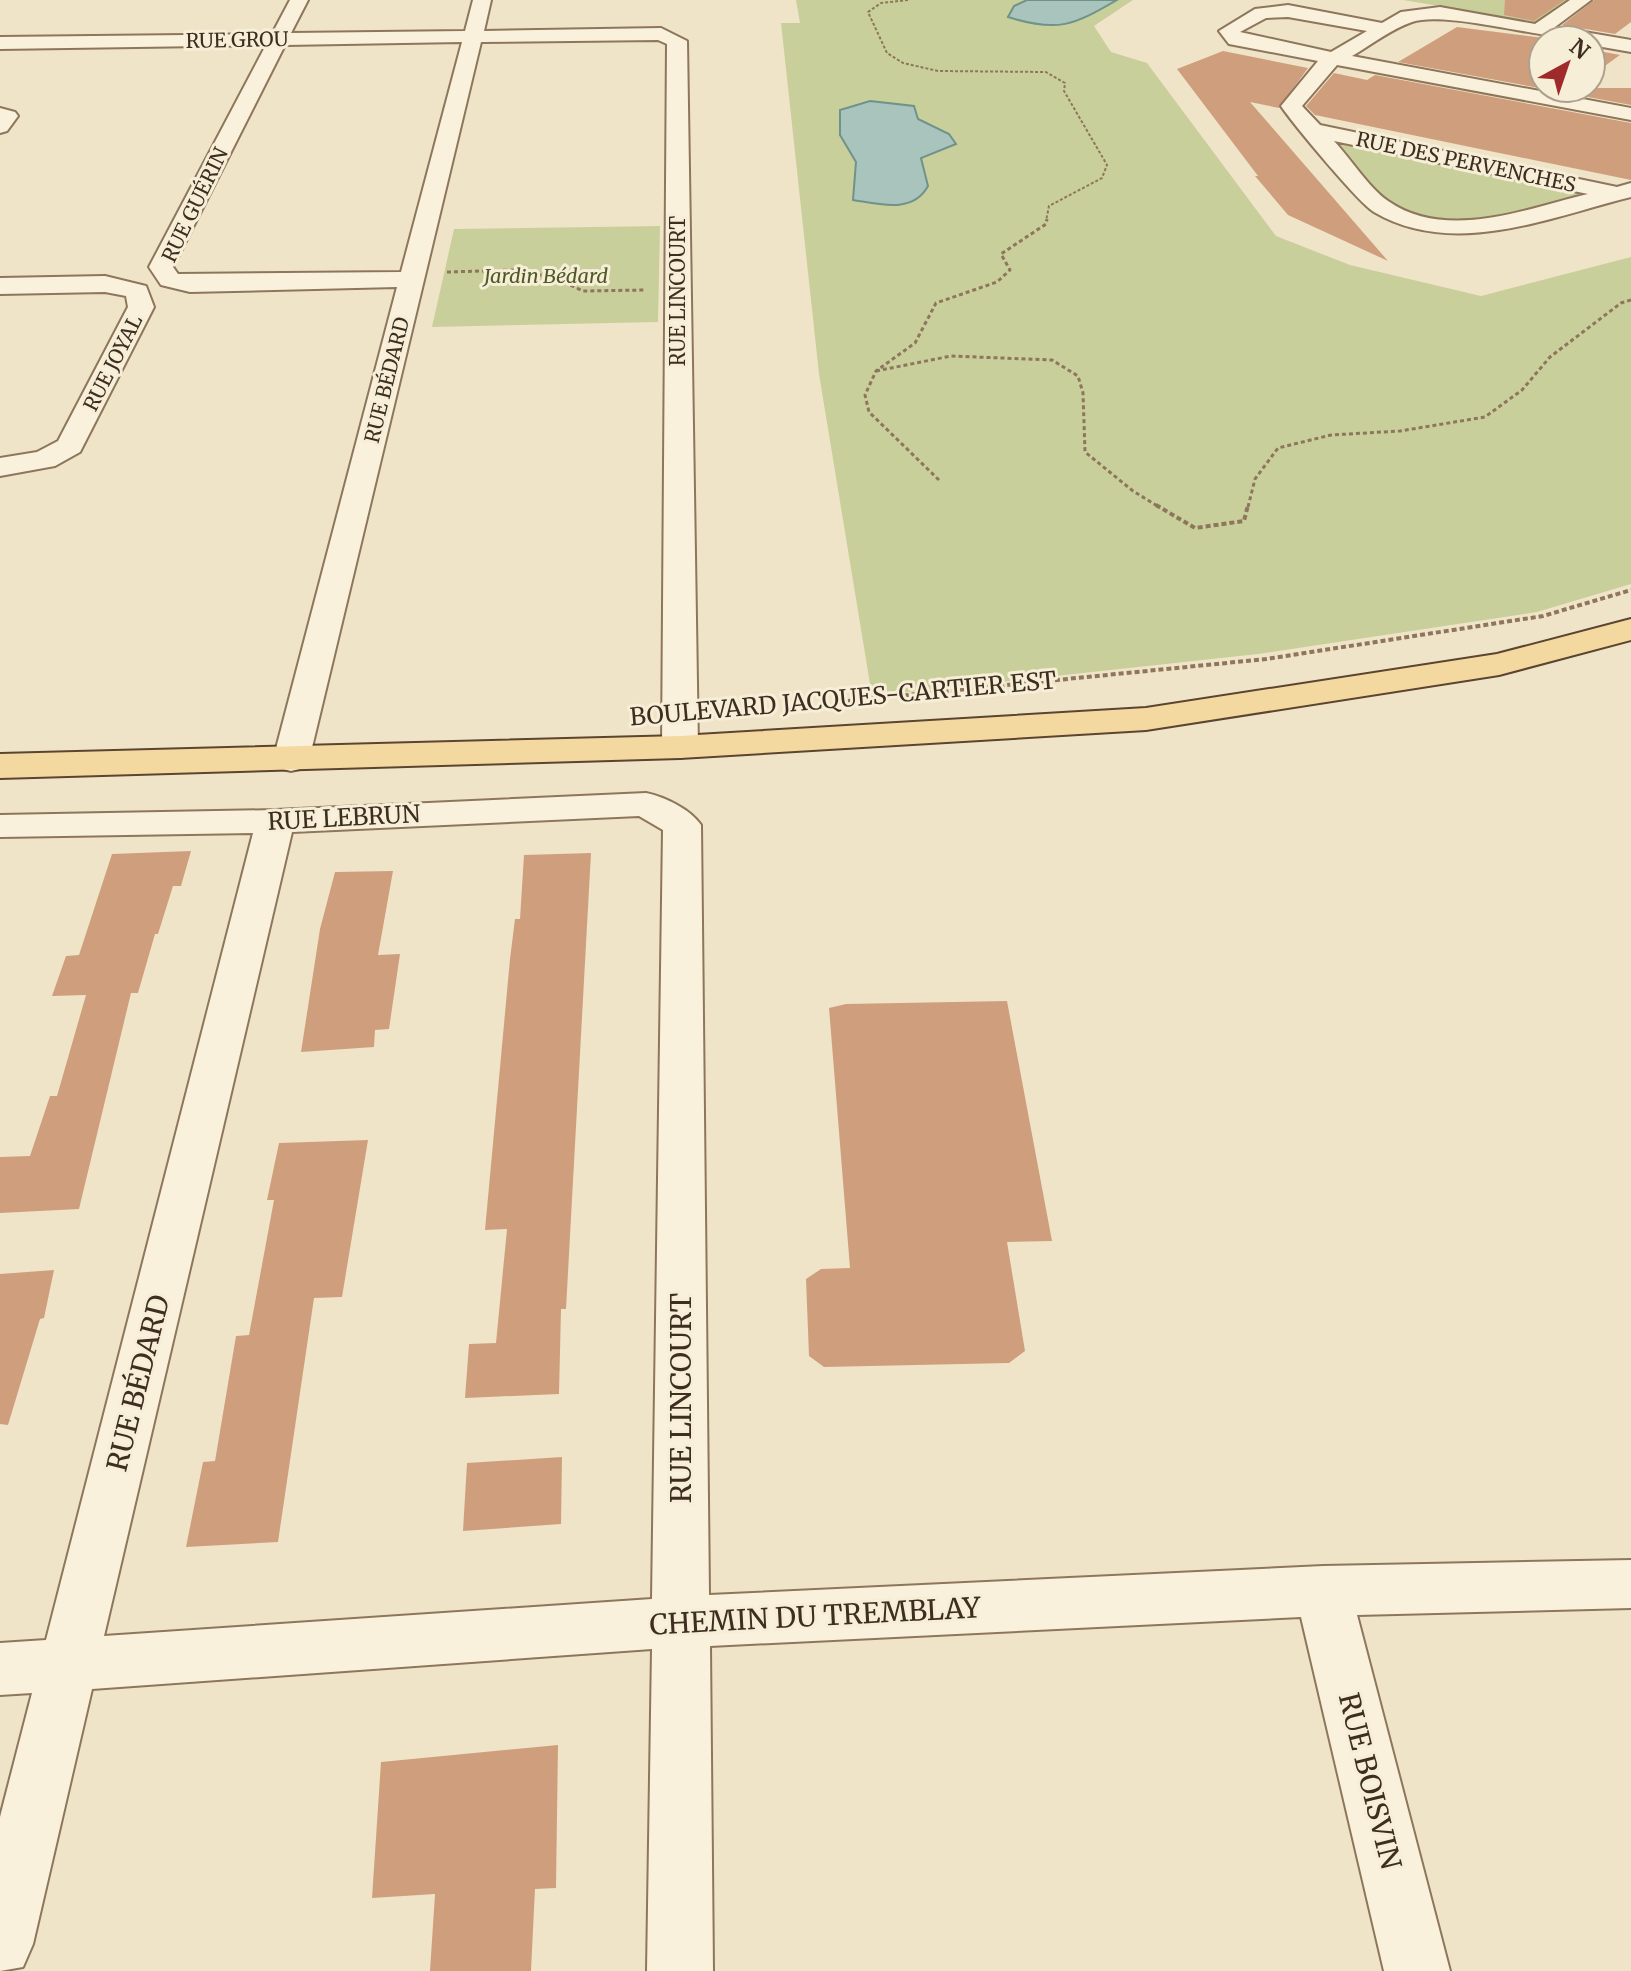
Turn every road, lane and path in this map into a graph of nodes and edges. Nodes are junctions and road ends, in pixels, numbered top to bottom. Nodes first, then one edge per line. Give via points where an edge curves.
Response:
1 (299, 0) edge
2 (482, 0) edge
3 (908, 0) edge
4 (1582, 0) edge
5 (1547, 24) edge
6 (1527, 28) edge
7 (1385, 29) junction
8 (473, 37) junction
9 (279, 39) junction
10 (1607, 42) edge
11 (0, 43) edge
12 (1631, 46) edge
13 (1334, 58) junction
14 (0, 114) edge
15 (1631, 114) edge
16 (0, 127) edge
17 (1312, 130) junction
18 (1625, 192) edge
19 (412, 279) junction
20 (0, 286) edge
21 (678, 289) junction
22 (1631, 300) edge
23 (876, 371) junction
24 (0, 467) edge
25 (939, 480) dead end
26 (1631, 590) edge
27 (1631, 629) edge
28 (838, 702) dead end
29 (680, 747) junction
30 (291, 760) junction
31 (0, 766) edge
32 (275, 821) junction
33 (682, 825) joint
34 (0, 826) edge
35 (1631, 1584) edge
36 (1323, 1591) junction
37 (680, 1622) junction
38 (70, 1665) junction
39 (0, 1669) edge
40 (0, 1944) edge
41 (680, 1971) edge
42 (1417, 1971) edge

1 - 9 street, RUE GUÉRIN
2 - 8 street, RUE BÉDARD
3 - 23 path via 884,2 868,12 887,53 903,63 938,71 1046,72 1065,83 1064,91 1107,165 1102,178 1049,206 1046,224 1001,254 1010,270 997,282 936,303 915,343
4 - 5 street
6 - 7 street, RUE DES PERVENCHES via 1440,13 1408,16
7 - 13 street, RUE DES PERVENCHES
7 - 13 street via 1288,11 1262,13 1228,31 1236,40
8 - 9 street, RUE GROU
8 - 19 street, RUE BÉDARD
8 - 21 street, RUE LINCOURT via 661,34 677,41
9 - 11 street, RUE GROU
9 - 19 street, RUE GUÉRIN via 161,267 170,280 190,284
10 - 12 street
13 - 15 street
13 - 17 street, RUE DES PERVENCHES via 1291,106
14 - 16 street via 8,116
17 - 18 street, RUE DES PERVENCHES
17 - 18 street, RUE DES PERVENCHES via 1380,206 1447,227 1481,227
19 - 21 path via 459,270 515,270 555,278 583,291
19 - 30 street, RUE BÉDARD
20 - 24 street, RUE JOYAL via 105,284 137,291 141,307 70,446 45,460
21 - 29 street, RUE LINCOURT
22 - 23 path via 1550,357 1522,390 1485,417 1400,431 1331,435 1278,448 1255,479 1244,521 1195,528 1133,491 1085,452 1078,376 1052,360 951,356
23 - 25 path via 865,395 869,412
26 - 28 path, BOULEVARD JACQUES-CARTIER EST via 1543,616 1266,659
27 - 29 main road, BOULEVARD JACQUES-CARTIER EST via 1499,664 1146,719
29 - 30 main road, BOULEVARD JACQUES-CARTIER EST
30 - 31 main road, BOULEVARD JACQUES-CARTIER EST
32 - 33 street, RUE LEBRUN via 646,804
32 - 34 street, RUE LEBRUN
32 - 38 street, RUE BÉDARD
33 - 37 street, RUE LINCOURT
35 - 36 street, CHEMIN DU TREMBLAY
36 - 37 street, CHEMIN DU TREMBLAY
36 - 42 street, RUE BOISVIN
37 - 38 street, CHEMIN DU TREMBLAY
37 - 41 street, RUE LINCOURT
38 - 39 street, CHEMIN DU TREMBLAY
38 - 40 street, RUE BÉDARD

